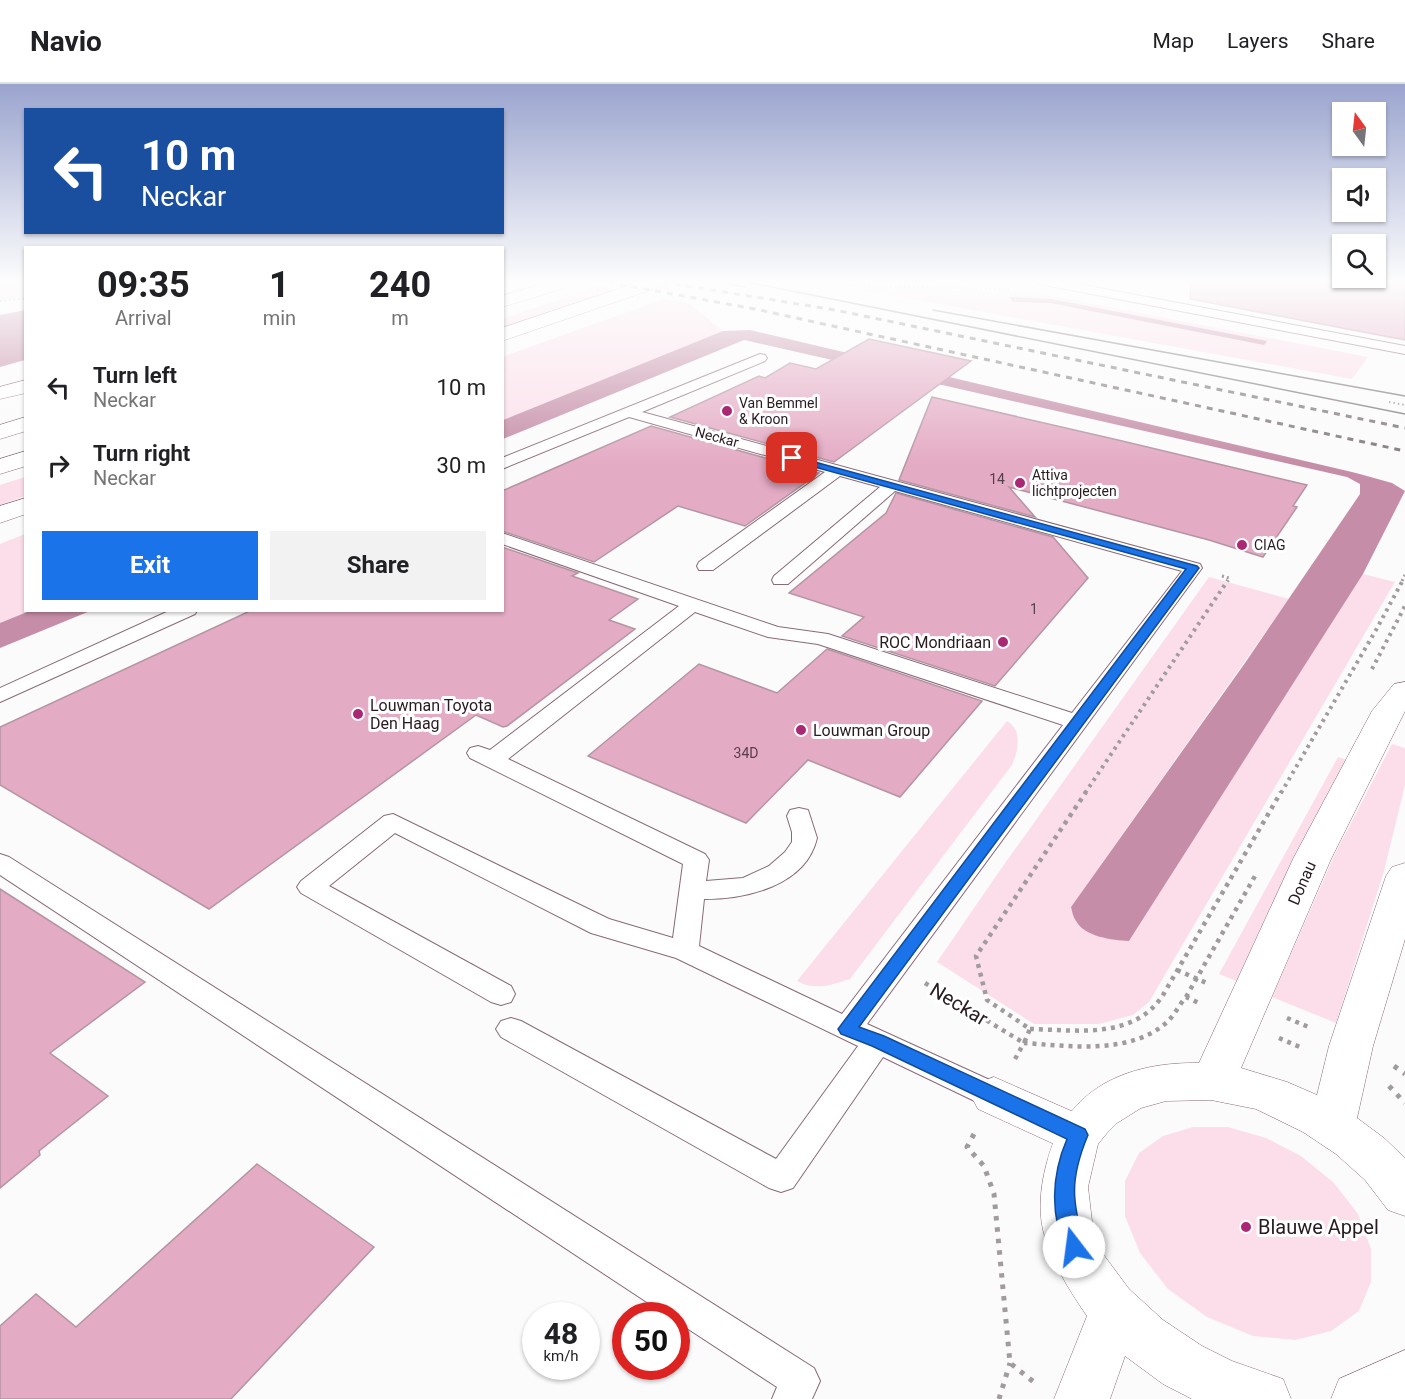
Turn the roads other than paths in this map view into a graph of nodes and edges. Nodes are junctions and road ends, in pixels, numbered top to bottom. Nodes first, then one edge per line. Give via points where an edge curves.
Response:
1 (1360, 341) edge
2 (1405, 350) edge
3 (760, 358) dead end
4 (24, 387) edge
5 (0, 393) edge
6 (631, 413) junction
7 (24, 425) edge
8 (0, 432) edge
9 (24, 459) edge
10 (504, 463) edge
11 (0, 467) edge
12 (838, 470) junction
13 (892, 485) junction
14 (24, 506) edge
15 (0, 515) edge
16 (504, 539) edge
17 (706, 566) dead end
18 (781, 580) dead end
19 (692, 605) junction
20 (184, 612) edge
21 (1405, 691) edge
22 (0, 696) edge
23 (1077, 722) junction
24 (799, 816) dead end
25 (0, 863) edge
26 (1405, 876) edge
27 (692, 889) junction
28 (685, 951) junction
29 (501, 994) dead end
30 (511, 1029) dead end
31 (847, 1029) junction
32 (878, 1041) junction
33 (1212, 1082) junction
34 (994, 1096) joint
35 (1332, 1125) junction
36 (1078, 1135) junction
37 (1405, 1195) edge
38 (1115, 1311) junction
39 (1405, 1377) edge
40 (1245, 1397) edge
41 (791, 1399) edge
42 (1082, 1399) edge
43 (1359, 1399) edge

1 - 2 lane
3 - 6 lane
4 - 5 main road
6 - 10 lane
6 - 12 lane, Neckar
7 - 8 main road
9 - 11 main road
12 - 13 lane, Neckar
12 - 17 lane
13 - 18 lane
13 - 23 lane, Neckar via 1193,568
14 - 15 main road
16 - 19 lane
19 - 23 lane via 776,633 821,638
19 - 27 lane via 485,756 696,860
20 - 22 lane
21 - 33 main road, Donau via 1388,711 1312,859
23 - 31 lane
24 - 27 lane via 805,836 801,852 782,870 760,884 720,891
25 - 41 lane via 801,1381
26 - 35 main road via 1352,1046
27 - 28 lane
28 - 29 lane via 600,926 393,822 310,887
28 - 31 lane
30 - 32 lane via 781,1178
31 - 32 lane
32 - 34 lane
33 - 35 main road via 1273,1096
33 - 36 main road via 1156,1084 1132,1091 1110,1102
34 - 36 main road
35 - 37 main road via 1370,1155
36 - 38 main road via 1063,1187 1066,1216 1074,1247 1091,1280
38 - 40 main road via 1149,1345 1191,1372
38 - 42 main road
39 - 43 main road

